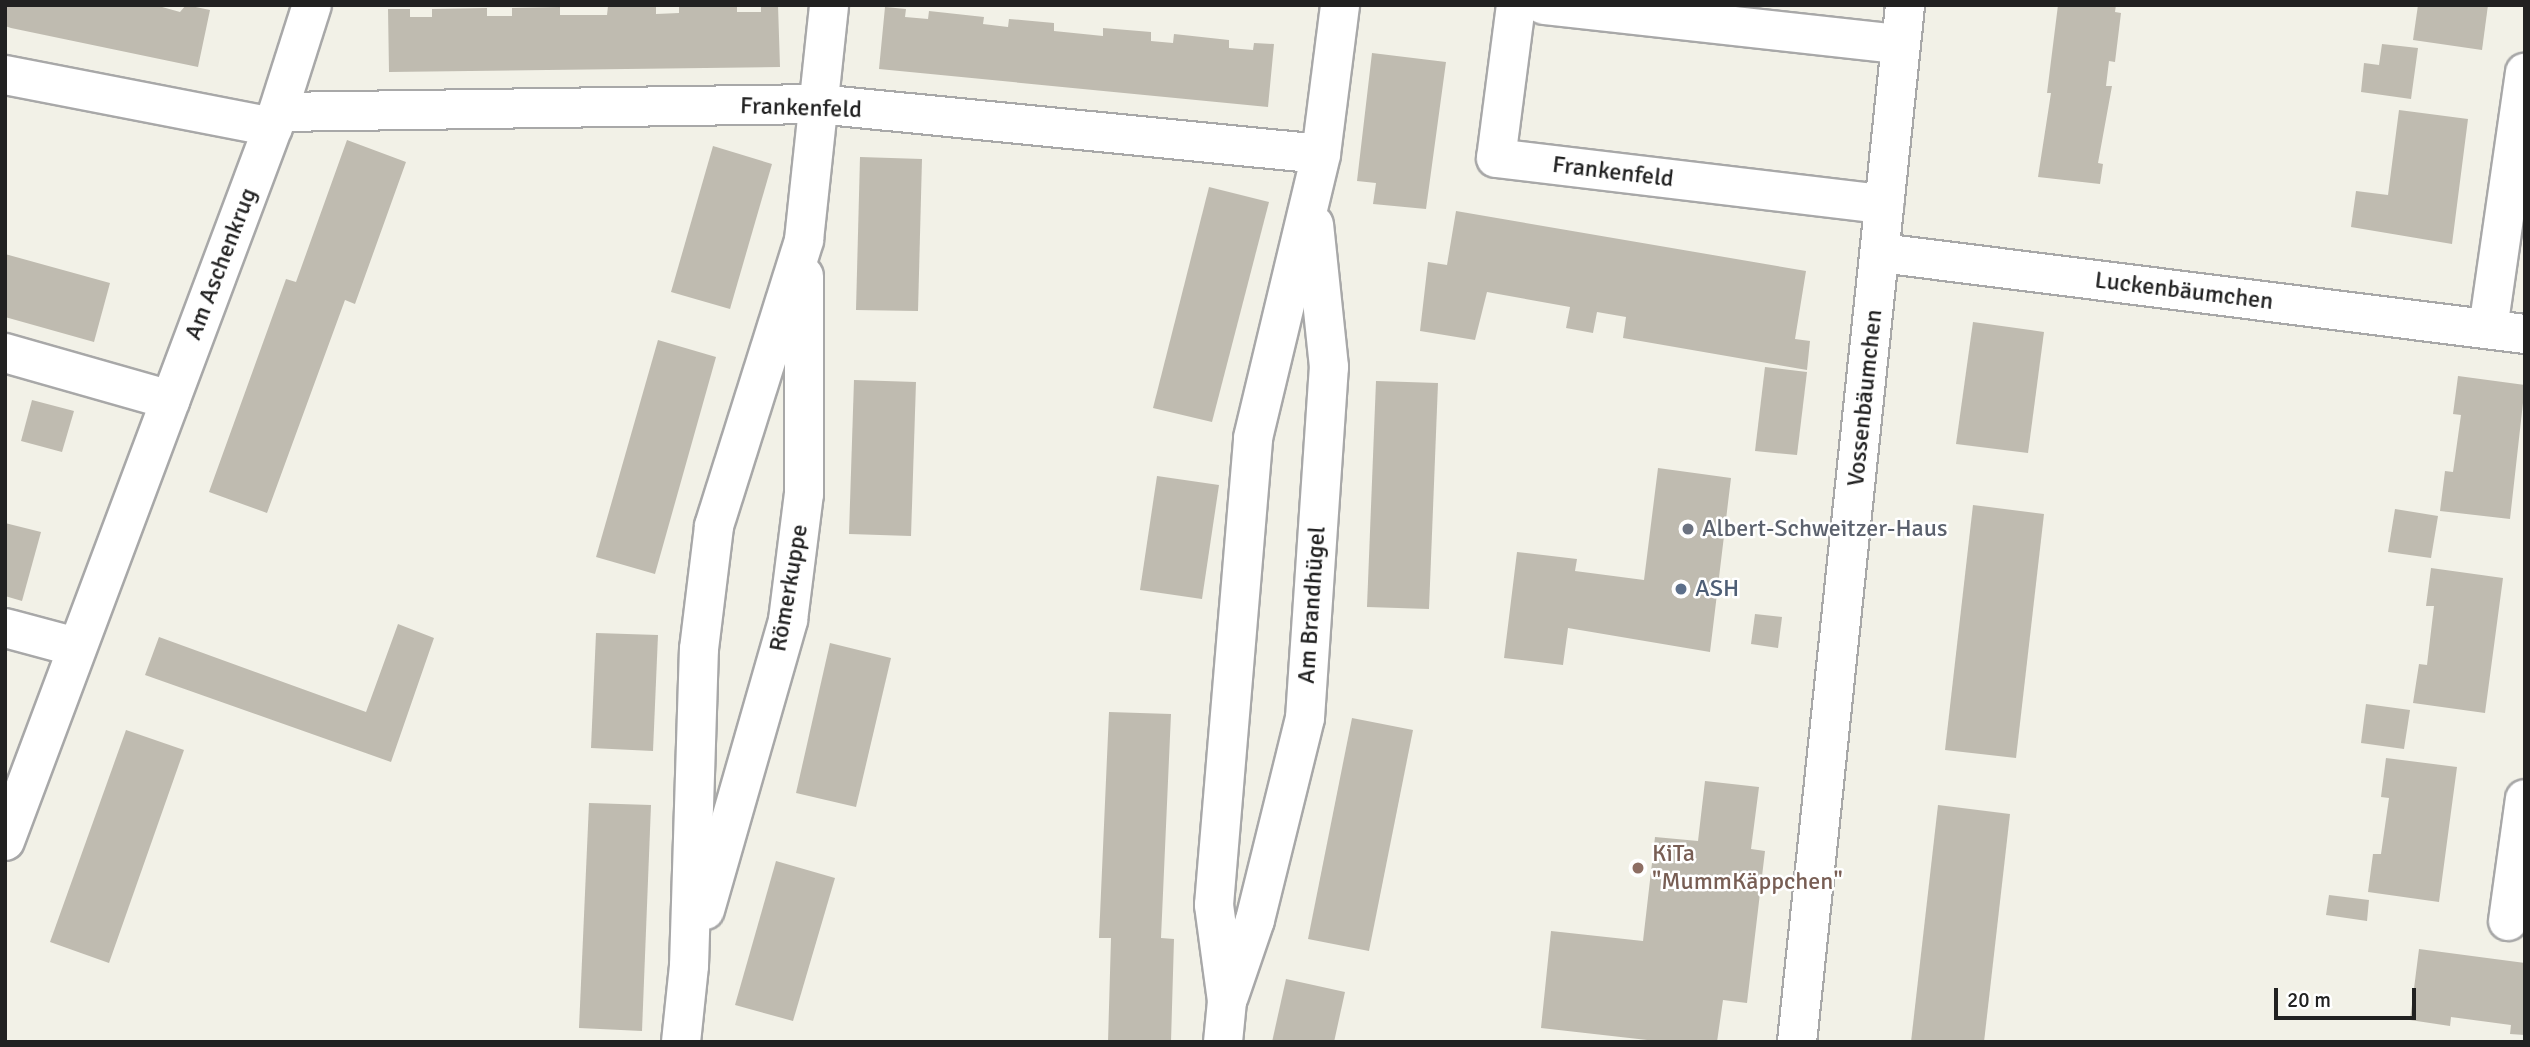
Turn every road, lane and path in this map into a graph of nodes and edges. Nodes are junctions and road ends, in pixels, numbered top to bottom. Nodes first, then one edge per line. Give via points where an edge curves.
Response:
1 (312, 5) edge
2 (829, 5) edge
3 (1340, 5) edge
4 (1516, 5) edge
5 (1544, 5) edge
6 (1905, 5) edge
7 (1899, 44) junction
8 (2525, 72) edge
9 (5, 75) edge
10 (818, 104) junction
11 (276, 120) junction
12 (1321, 154) junction
13 (1311, 199) junction
14 (1884, 204) junction
15 (804, 240) junction
16 (1881, 253) junction
17 (2488, 329) junction
18 (2525, 334) edge
19 (5, 353) edge
20 (170, 400) junction
21 (5, 628) edge
22 (76, 647) junction
23 (2525, 799) edge
24 (5, 841) edge
25 (2508, 921) dead end
26 (689, 966) junction
27 (1227, 1001) junction
28 (681, 1042) edge
29 (1223, 1042) edge
30 (1797, 1042) edge

1 - 11 street, Am Aschenkrug
2 - 10 street, Römerkuppe
3 - 12 street, Am Brandhügel
4 - 14 street, Frankenfeld via 1496,158
5 - 7 street
6 - 7 street, Vossenbäumchen
7 - 14 street, Vossenbäumchen
8 - 17 street
9 - 11 street
10 - 11 street, Frankenfeld
10 - 12 street, Frankenfeld
10 - 15 street, Römerkuppe
11 - 20 street, Am Aschenkrug
12 - 13 street, Am Brandhügel
13 - 27 street, Am Brandhügel via 1253,438 1214,905
13 - 27 street, Am Brandhügel via 1329,367 1304,718 1255,920
14 - 16 street, Vossenbäumchen
15 - 26 street, Römerkuppe via 714,526 699,649
15 - 26 street, Römerkuppe via 804,494 788,620
16 - 17 street, Luckenbäumchen
16 - 30 street, Vossenbäumchen
17 - 18 street, Luckenbäumchen
19 - 20 street
20 - 22 street, Am Aschenkrug
21 - 22 street
22 - 24 street, Am Aschenkrug
23 - 25 street
26 - 28 street, Römerkuppe
27 - 29 street, Am Brandhügel

